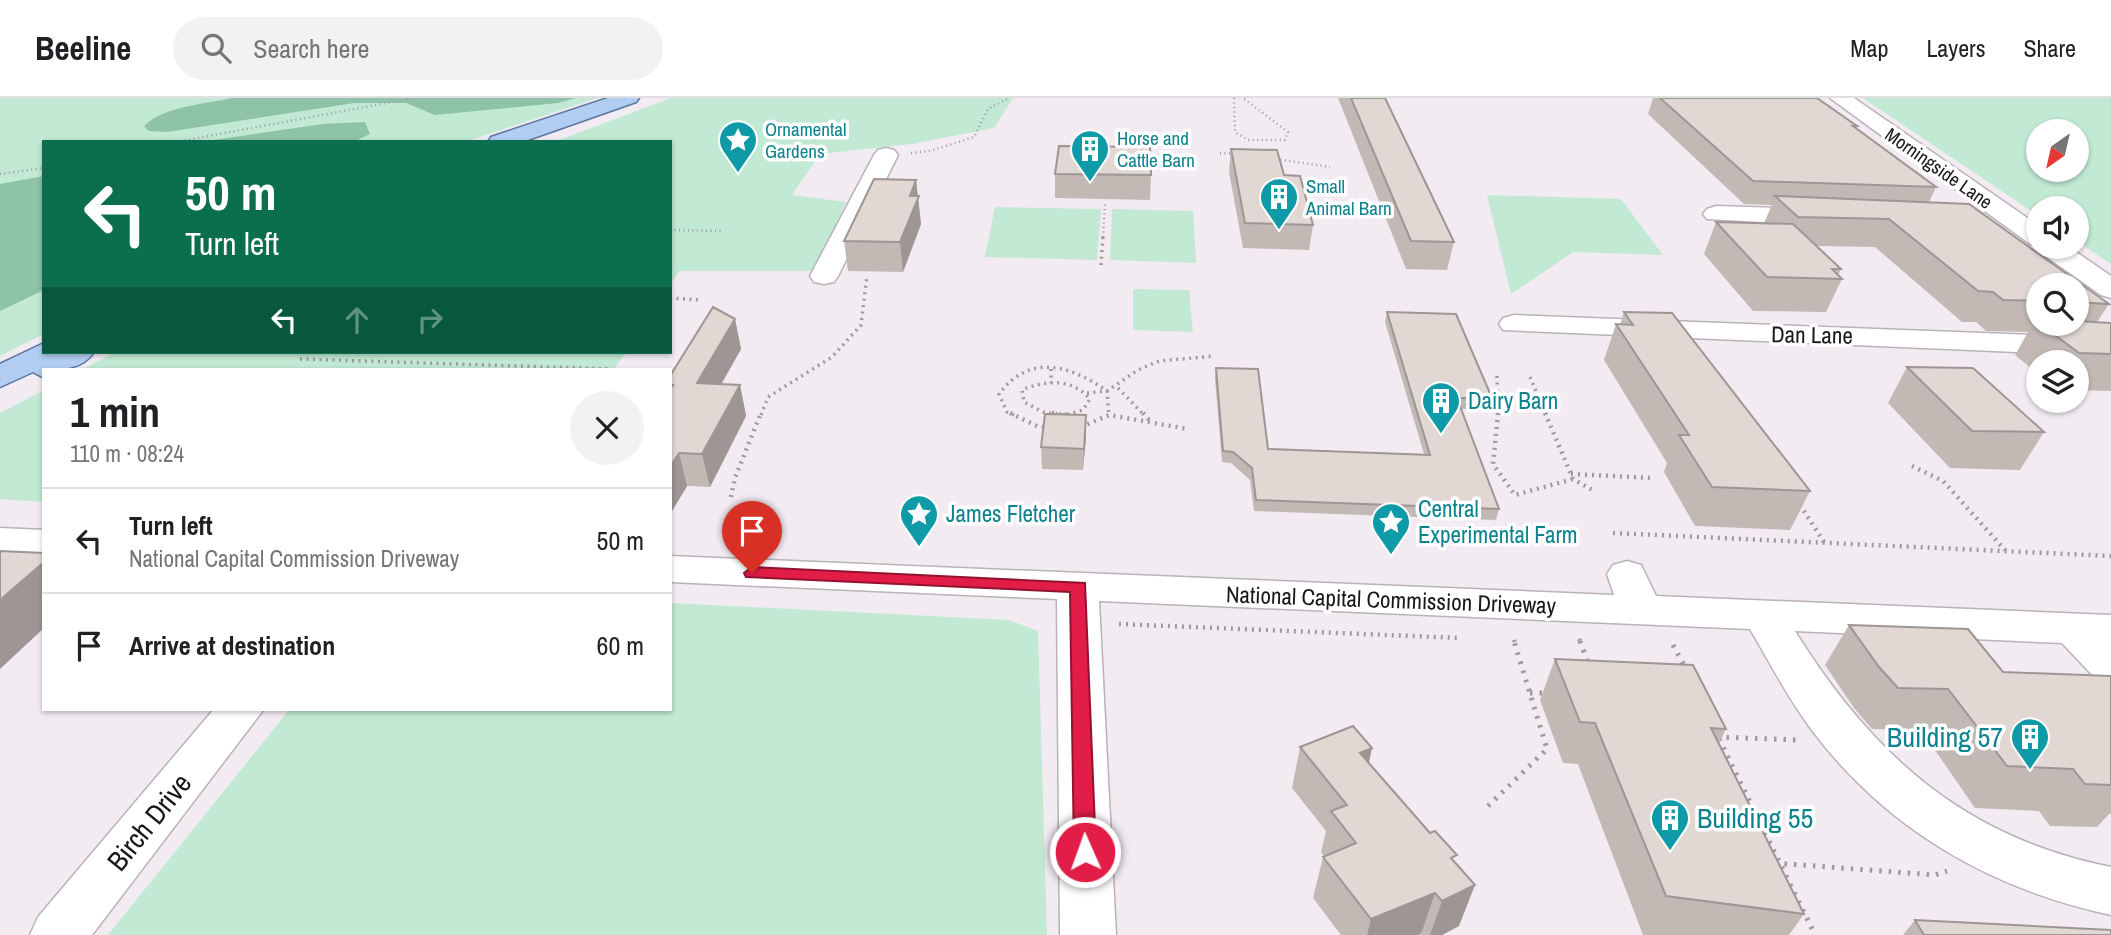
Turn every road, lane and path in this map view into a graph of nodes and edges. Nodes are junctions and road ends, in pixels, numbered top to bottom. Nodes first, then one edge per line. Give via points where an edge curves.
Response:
1 (414, 98) edge
2 (629, 98) edge
3 (1009, 98) edge
4 (1234, 98) edge
5 (1243, 98) edge
6 (1840, 98) edge
7 (403, 99) edge
8 (187, 140) edge
9 (505, 140) edge
10 (1220, 153) dead end
11 (886, 155) joint
12 (1244, 155) edge
13 (1268, 158) edge
14 (1331, 167) dead end
15 (42, 168) edge
16 (0, 174) edge
17 (1925, 187) edge
18 (1966, 188) junction
19 (1105, 202) dead end
20 (1716, 214) dead end
21 (1849, 218) edge
22 (2026, 229) edge
23 (672, 230) edge
24 (723, 232) dead end
25 (2068, 259) edge
26 (1101, 265) dead end
27 (824, 276) dead end
28 (867, 276) dead end
29 (2111, 289) edge
30 (672, 298) edge
31 (701, 300) dead end
32 (1514, 324) dead end
33 (2111, 347) edge
34 (42, 354) edge
35 (74, 354) edge
36 (1214, 356) dead end
37 (300, 359) dead end
38 (49, 368) edge
39 (499, 368) edge
40 (1051, 369) junction
41 (42, 372) edge
42 (1497, 376) dead end
43 (0, 377) edge
44 (1530, 377) dead end
45 (1051, 383) junction
46 (1118, 388) junction
47 (1107, 391) junction
48 (1086, 393) junction
49 (0, 395) edge
50 (1065, 415) junction
51 (1109, 415) junction
52 (1071, 422) edge
53 (1151, 422) junction
54 (1052, 427) edge
55 (1077, 428) edge
56 (1188, 429) dead end
57 (1912, 466) dead end
58 (1572, 477) junction
59 (1653, 478) dead end
60 (1594, 491) dead end
61 (731, 497) dead end
62 (1798, 501) edge
63 (1613, 533) dead end
64 (0, 541) edge
65 (1824, 542) junction
66 (42, 543) edge
67 (2006, 550) junction
68 (2111, 556) edge
69 (672, 569) edge
70 (1079, 587) junction
71 (1566, 607) junction
72 (1764, 616) junction
73 (2092, 630) edge
74 (1514, 640) dead end
75 (1673, 645) dead end
76 (2111, 667) edge
77 (1590, 668) edge
78 (1689, 679) edge
79 (1530, 693) junction
80 (1553, 693) dead end
81 (239, 711) edge
82 (1713, 729) edge
83 (1847, 738) junction
84 (1719, 739) junction
85 (1488, 806) dead end
86 (1988, 854) junction
87 (1766, 863) edge
88 (1779, 864) junction
89 (2111, 891) edge
90 (58, 935) edge
91 (1088, 935) edge
92 (1815, 935) edge

1 - 7 path
2 - 9 main road
3 - 11 path via 988,109 974,137 930,151
4 - 5 path via 1235,132 1248,141 1285,140 1287,132
6 - 18 street, Morningside Lane
7 - 8 path
10 - 12 path
11 - 27 street
13 - 14 path
15 - 16 path
17 - 18 street
18 - 22 street, Morningside Lane
19 - 26 path
20 - 21 street
23 - 24 path
25 - 29 street
28 - 61 path via 861,325 832,356 768,397
30 - 31 path
32 - 33 street, Dan Lane
34 - 43 main road
35 - 38 main road
36 - 46 path via 1189,355 1146,366
37 - 39 path
40 - 45 path
40 - 47 path via 1076,372
40 - 54 path via 1013,376 999,394 1007,412 1039,427
41 - 49 main road
42 - 58 path via 1493,464 1516,495
44 - 58 path
45 - 48 path
45 - 50 path via 1035,383 1023,390 1024,402 1043,412
46 - 47 path
46 - 53 path
47 - 48 path
47 - 51 path
48 - 50 path via 1090,399 1083,410
50 - 52 path
51 - 53 path
51 - 55 path
53 - 56 path
57 - 67 path via 1943,481
58 - 59 path
58 - 60 path
62 - 65 path
63 - 65 path
64 - 66 street
65 - 67 path
67 - 68 path
69 - 70 street, National Capital Commission Driveway
70 - 71 street, National Capital Commission Driveway
70 - 91 street
71 - 72 street, National Capital Commission Driveway via 1634,592
71 - 77 path
72 - 73 street, National Capital Commission Driveway
72 - 83 street
73 - 76 street
74 - 79 path
75 - 78 path
79 - 80 path
79 - 85 path via 1547,749
81 - 90 street, Birch Drive
82 - 84 path
83 - 84 path
83 - 86 street via 1944,827
84 - 88 path
86 - 88 path via 1935,875
86 - 89 street via 2067,885
87 - 88 path
88 - 92 path

